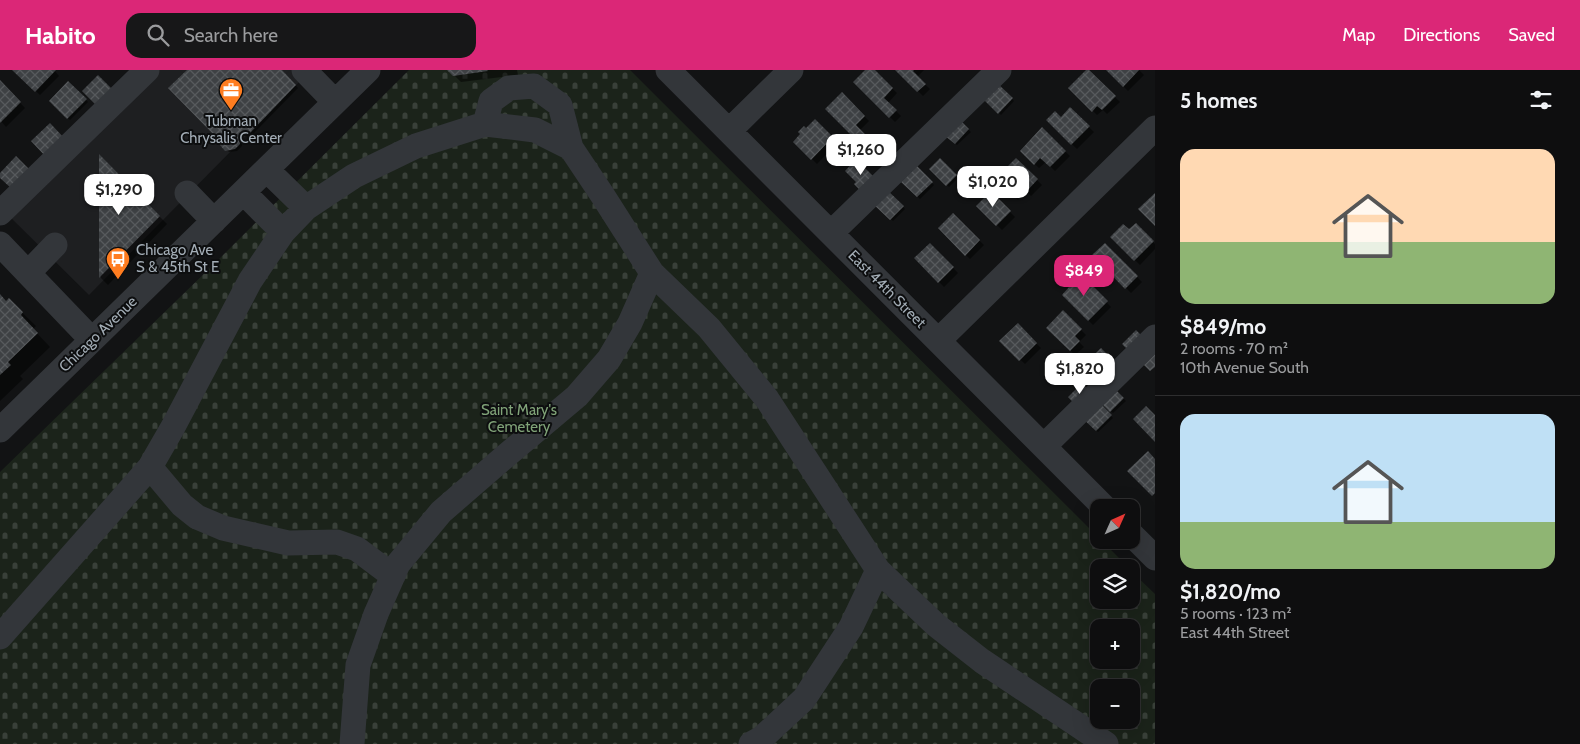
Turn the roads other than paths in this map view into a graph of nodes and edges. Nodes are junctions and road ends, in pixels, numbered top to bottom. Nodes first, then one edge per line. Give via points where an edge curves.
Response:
1 (147, 70) edge
2 (304, 70) edge
3 (368, 70) edge
4 (668, 70) edge
5 (791, 70) edge
6 (999, 70) edge
7 (336, 102) junction
8 (485, 124) junction
9 (1155, 128) edge
10 (729, 131) junction
11 (571, 148) junction
12 (267, 170) junction
13 (187, 193) dead end
14 (244, 193) junction
15 (306, 208) junction
16 (0, 214) edge
17 (214, 221) junction
18 (283, 232) junction
19 (831, 233) junction
20 (0, 244) edge
21 (55, 245) dead end
22 (28, 273) junction
23 (652, 273) junction
24 (1155, 337) edge
25 (92, 340) junction
26 (939, 340) junction
27 (0, 430) edge
28 (1044, 446) junction
29 (150, 467) junction
30 (1096, 499) edge
31 (1140, 541) edge
32 (1153, 552) edge
33 (878, 570) junction
34 (393, 576) junction
35 (0, 637) edge
36 (352, 744) edge
37 (750, 744) edge
38 (1106, 744) edge

1 - 16 street
2 - 7 street
3 - 7 street, Chicago Avenue
4 - 10 street, East 44th Street
5 - 10 street
6 - 19 street
7 - 12 street, Chicago Avenue
8 - 11 street via 535,130
8 - 11 street via 491,101 509,88 534,86 560,106
8 - 15 street via 416,146 354,176
9 - 26 street
10 - 19 street, East 44th Street
11 - 23 street
12 - 14 street, Chicago Avenue
12 - 15 street
13 - 17 street
14 - 17 street, Chicago Avenue
14 - 18 street
15 - 18 street
17 - 25 street, Chicago Avenue
18 - 29 street via 250,281
19 - 26 street, East 44th Street
20 - 22 street
21 - 22 street
22 - 25 street
23 - 33 street via 709,328 767,399
23 - 34 street via 630,323 609,359 577,396 441,512 398,564
24 - 28 street
25 - 27 street, Chicago Avenue
26 - 28 street, East 44th Street
28 - 30 street, East 44th Street
29 - 34 street via 182,506 197,517 223,528 288,543 337,542 357,549
29 - 35 street
31 - 32 street
33 - 37 street via 851,627 804,699 762,738
33 - 38 street via 936,625 982,662
34 - 36 street via 358,665

